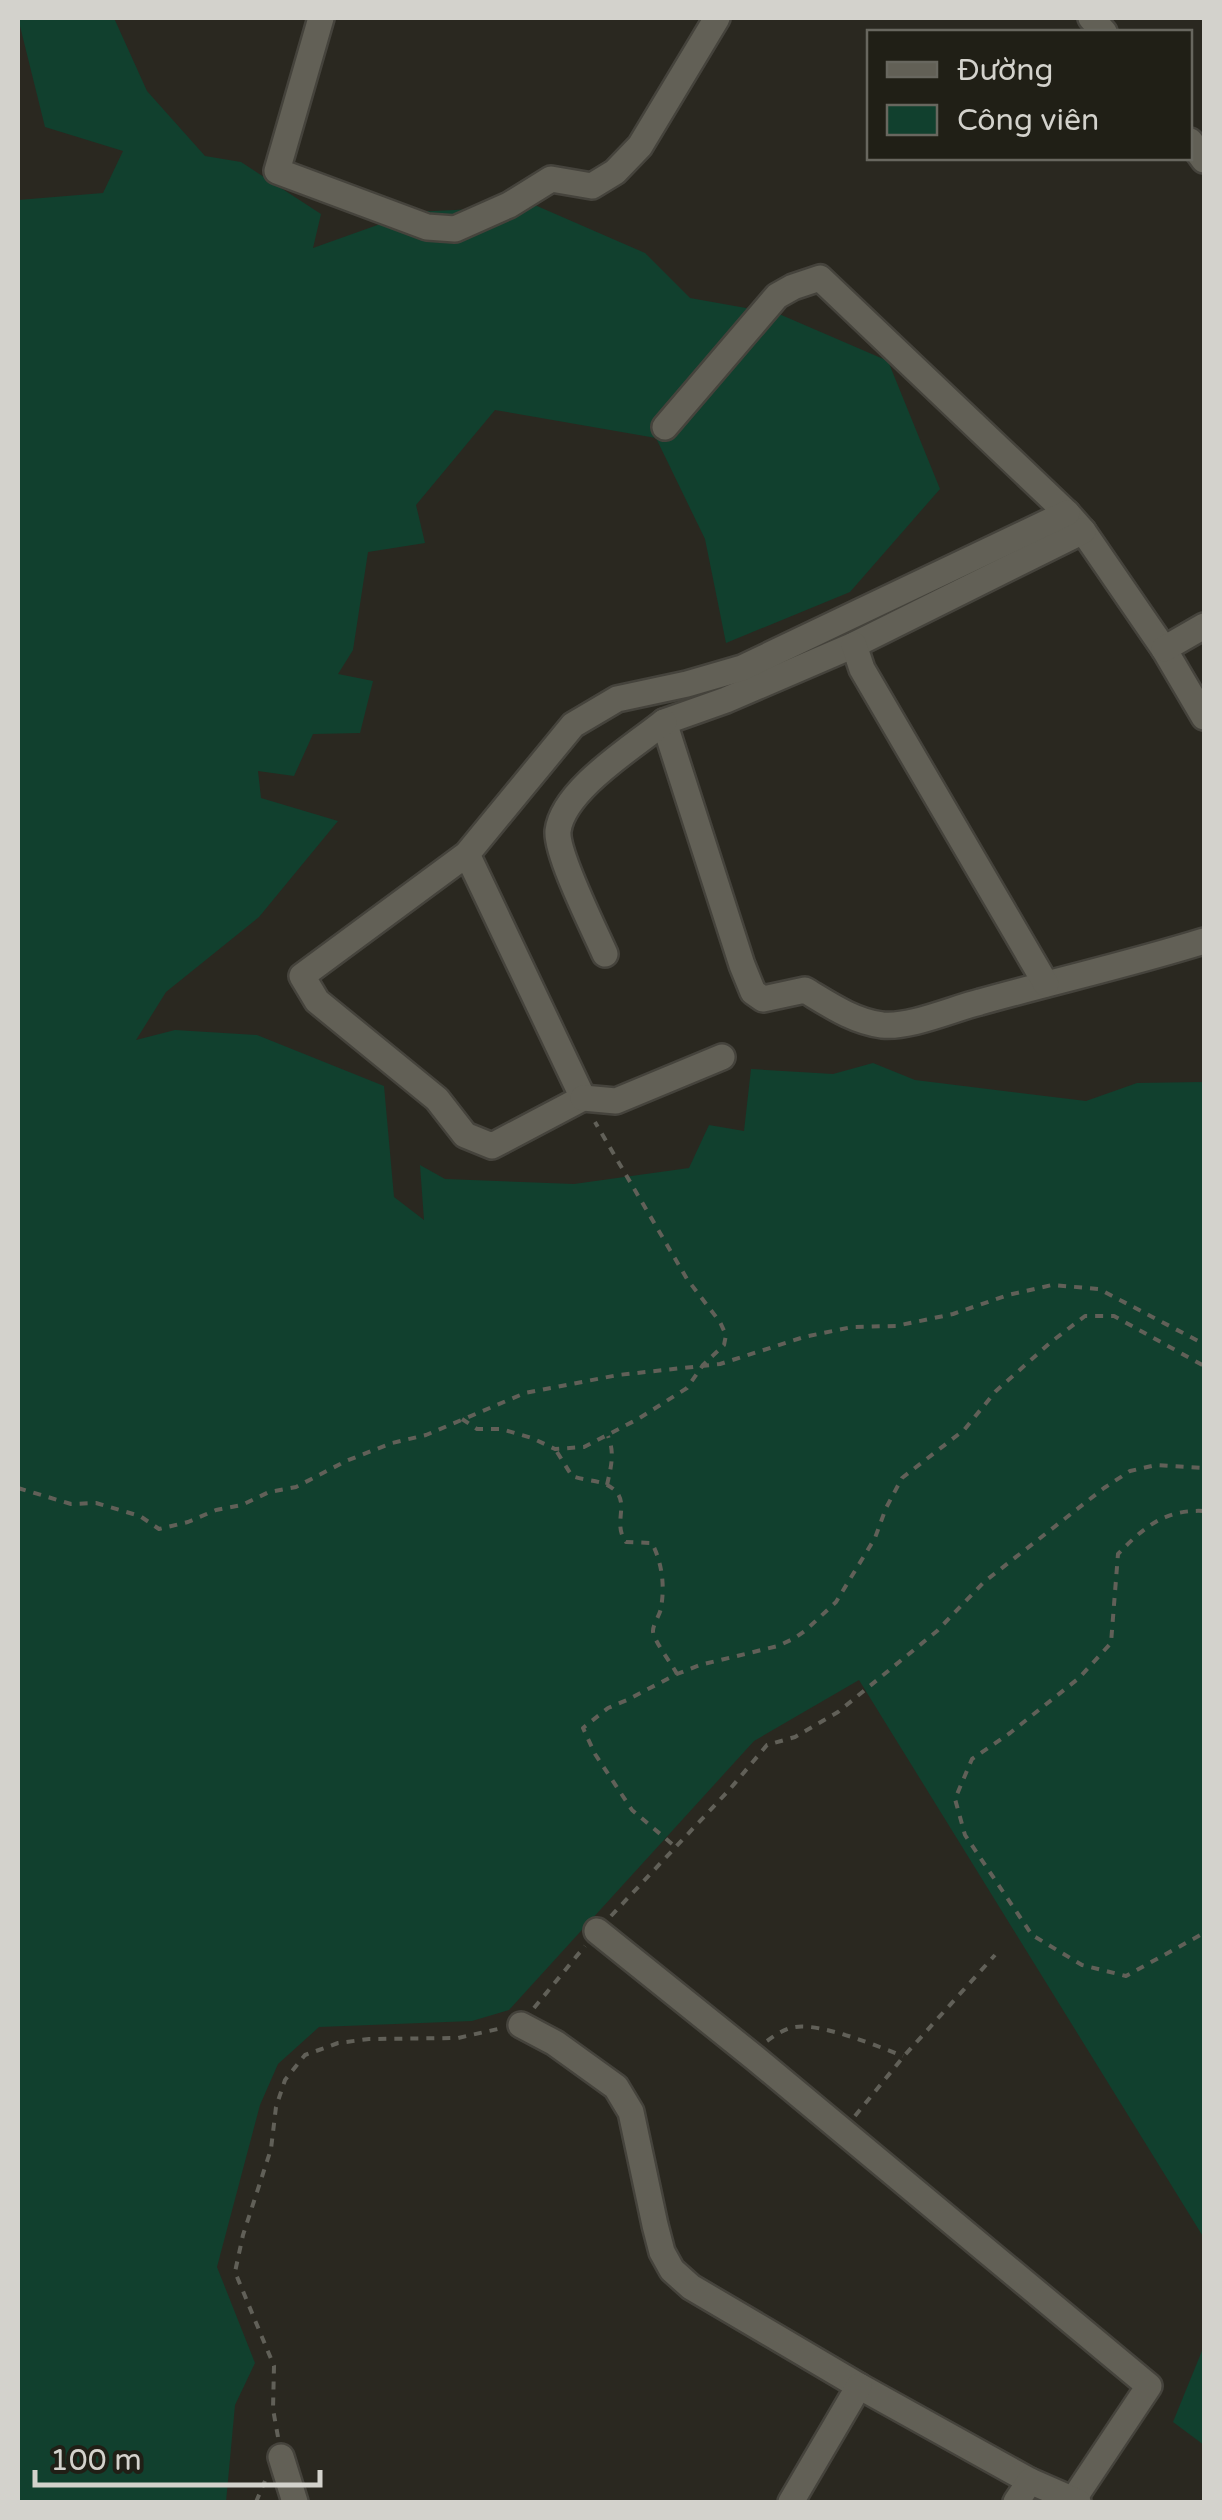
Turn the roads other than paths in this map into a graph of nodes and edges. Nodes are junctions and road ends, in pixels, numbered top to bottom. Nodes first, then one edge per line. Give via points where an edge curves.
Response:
1 (322, 18) edge
2 (717, 18) edge
3 (665, 427) dead end
4 (1075, 522) junction
5 (1204, 626) edge
6 (854, 645) junction
7 (1164, 649) junction
8 (1204, 717) edge
9 (664, 722) junction
10 (466, 854) junction
11 (1204, 941) edge
12 (605, 954) dead end
13 (1046, 984) junction
14 (722, 1057) dead end
15 (583, 1098) junction
16 (597, 1931) road end
17 (521, 2025) road end
18 (859, 2386) junction
19 (281, 2457) road end
20 (1023, 2492) edge
21 (1076, 2501) edge
22 (294, 2502) edge
23 (791, 2502) edge

1 - 2 street via 278,172 427,227 455,229 550,179 592,186 614,172 640,146
3 - 4 street via 777,296 820,278
4 - 6 street
4 - 7 street
4 - 10 street via 742,668 617,698 573,725
5 - 7 street
6 - 9 street
6 - 13 street via 862,670
7 - 8 street
9 - 12 street via 567,805 558,831 560,851
9 - 13 street via 742,965 763,999 805,990 856,1020 886,1026
10 - 15 street
10 - 15 street via 302,976 318,1001 437,1100 465,1135 492,1146
11 - 13 street
14 - 15 street via 616,1100
16 - 21 street via 1149,2386
17 - 18 street via 616,2087 631,2112 662,2252 672,2270
18 - 20 street
18 - 23 street
19 - 22 street
20 - 21 street

